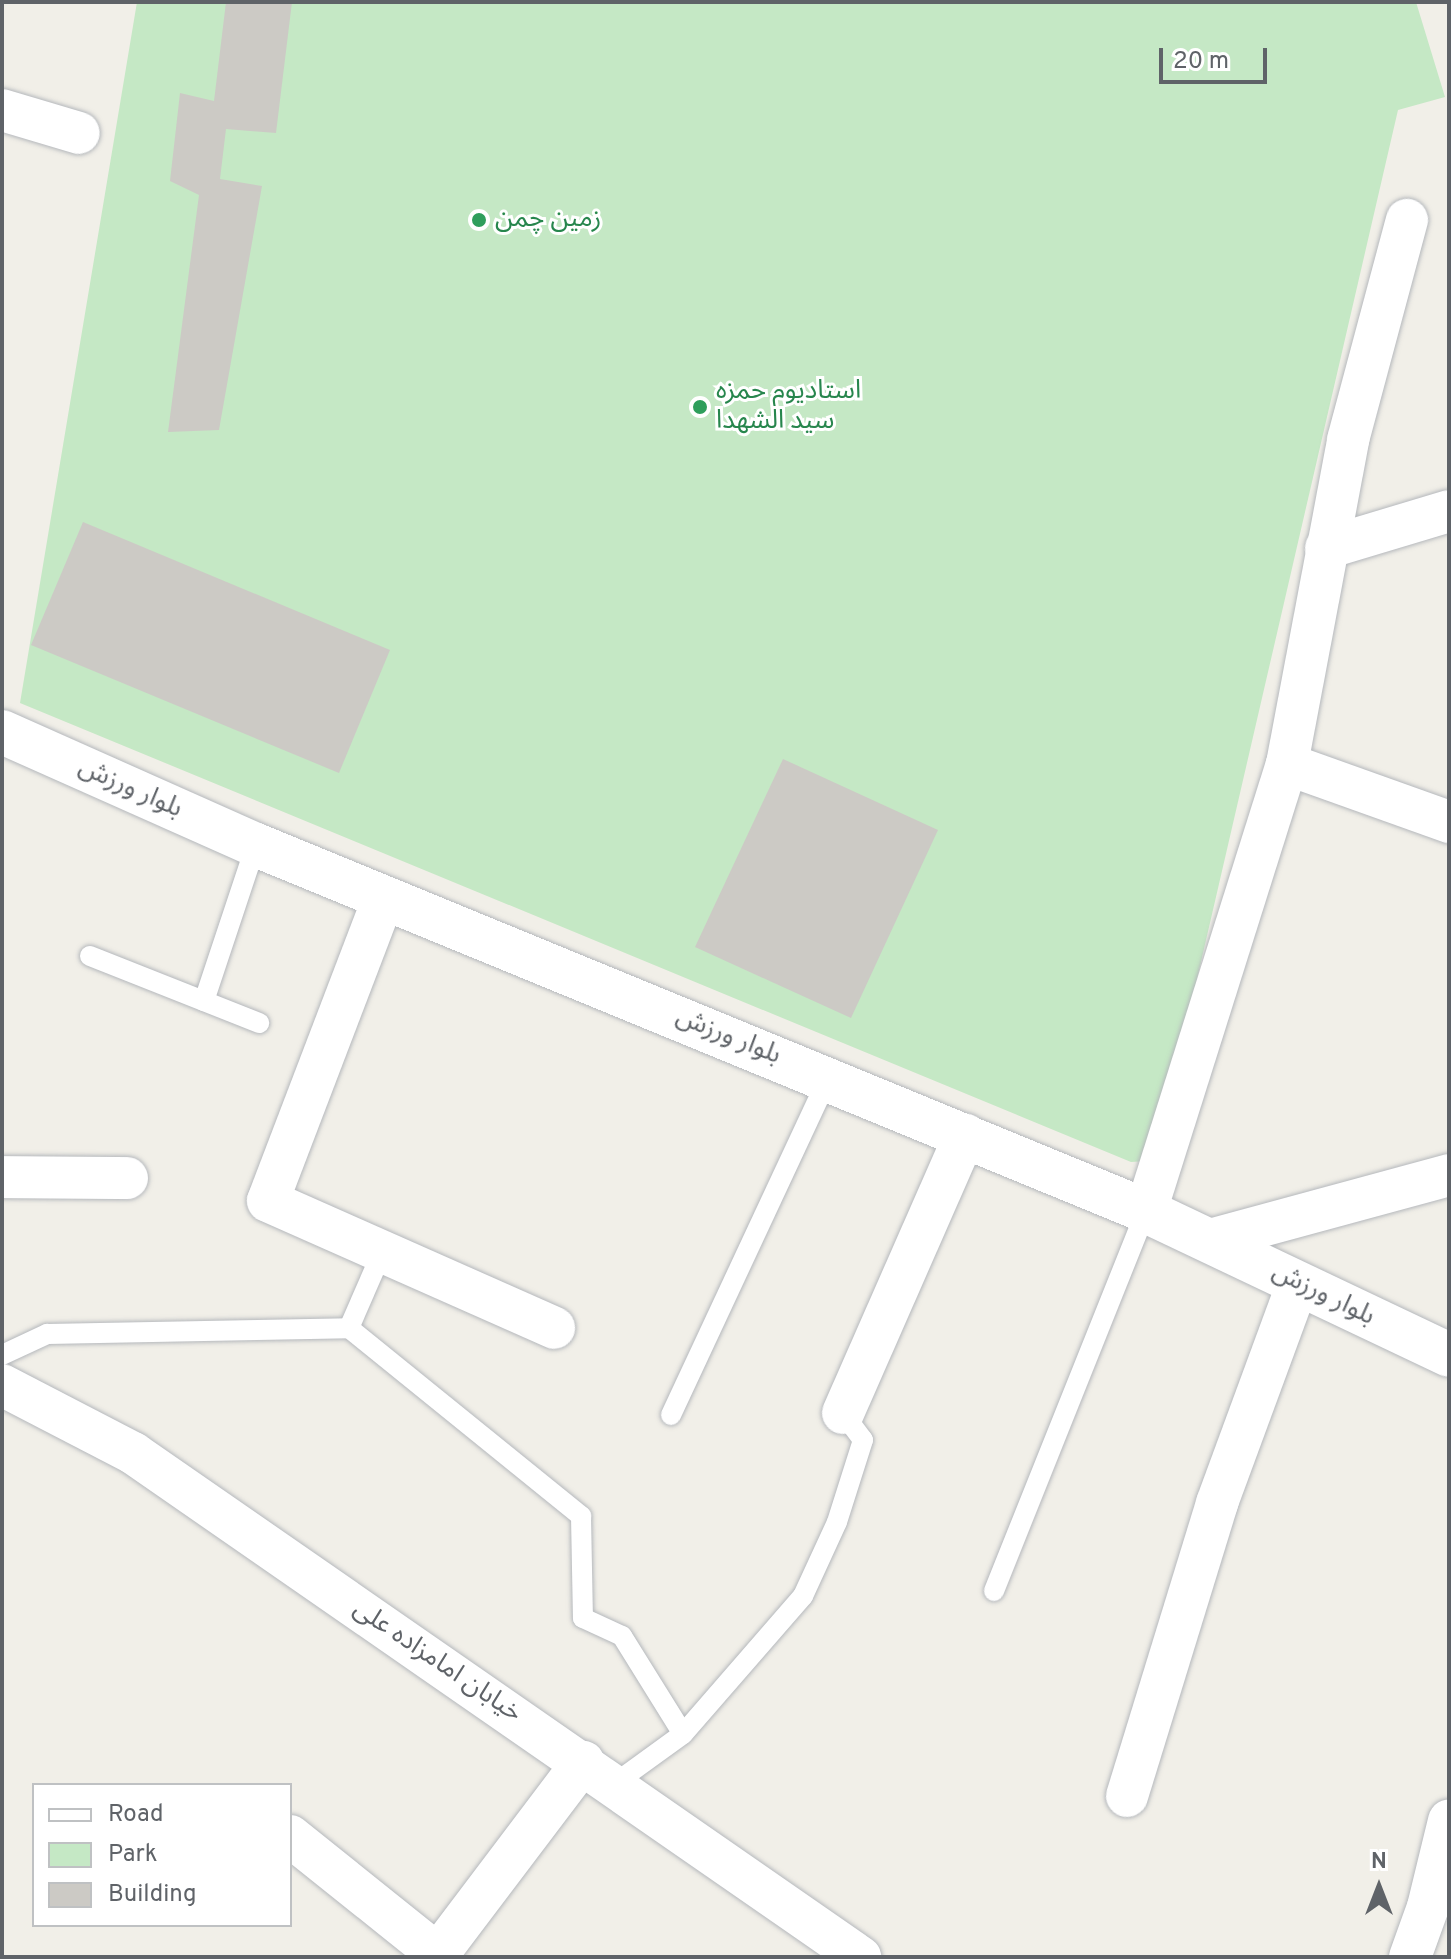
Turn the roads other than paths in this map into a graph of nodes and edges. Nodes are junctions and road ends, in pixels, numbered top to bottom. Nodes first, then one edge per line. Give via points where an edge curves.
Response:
1 (2, 110) edge
2 (79, 133) dead end
3 (1407, 220) dead end
4 (1449, 511) edge
5 (1326, 548) junction
6 (2, 732) edge
7 (1287, 764) junction
8 (1449, 822) edge
9 (256, 845) junction
10 (384, 897) junction
11 (90, 956) dead end
12 (204, 1001) junction
13 (259, 1023) dead end
14 (828, 1078) junction
15 (965, 1135) junction
16 (1449, 1175) edge
17 (2, 1177) edge
18 (127, 1178) dead end
19 (1146, 1211) junction
20 (1210, 1240) junction
21 (382, 1252) junction
22 (1298, 1283) junction
23 (349, 1328) junction
24 (554, 1328) dead end
25 (2, 1355) edge
26 (1449, 1355) edge
27 (2, 1385) edge
28 (843, 1413) joint
29 (671, 1415) dead end
30 (994, 1591) dead end
31 (683, 1734) junction
32 (598, 1773) junction
33 (1127, 1796) dead end
34 (1449, 1821) edge
35 (292, 1838) edge
36 (440, 1956) edge
37 (860, 1957) edge
38 (1410, 1957) edge

1 - 2 street
3 - 5 street via 1348,440
4 - 5 street
5 - 7 street
6 - 9 street, بلوار ورزش
7 - 8 street
7 - 19 street
9 - 10 street, بلوار ورزش
9 - 12 lane
10 - 14 street, بلوار ورزش
10 - 21 street via 268,1201
11 - 12 lane
12 - 13 lane
14 - 15 street, بلوار ورزش
14 - 29 lane
15 - 19 street, بلوار ورزش
15 - 28 street
16 - 20 street
17 - 18 street
19 - 20 street, بلوار ورزش
19 - 30 lane
20 - 22 street, بلوار ورزش
21 - 23 lane
21 - 24 street
22 - 26 street, بلوار ورزش
22 - 33 street via 1217,1503
23 - 25 lane via 47,1334
23 - 31 lane via 581,1516 583,1618 622,1636
27 - 32 street, خیابان امامزاده علی via 133,1453
28 - 31 lane via 863,1440 837,1522 803,1596
31 - 32 lane
32 - 36 street
32 - 37 street, خیابان امامزاده علی
34 - 38 street
35 - 36 street

